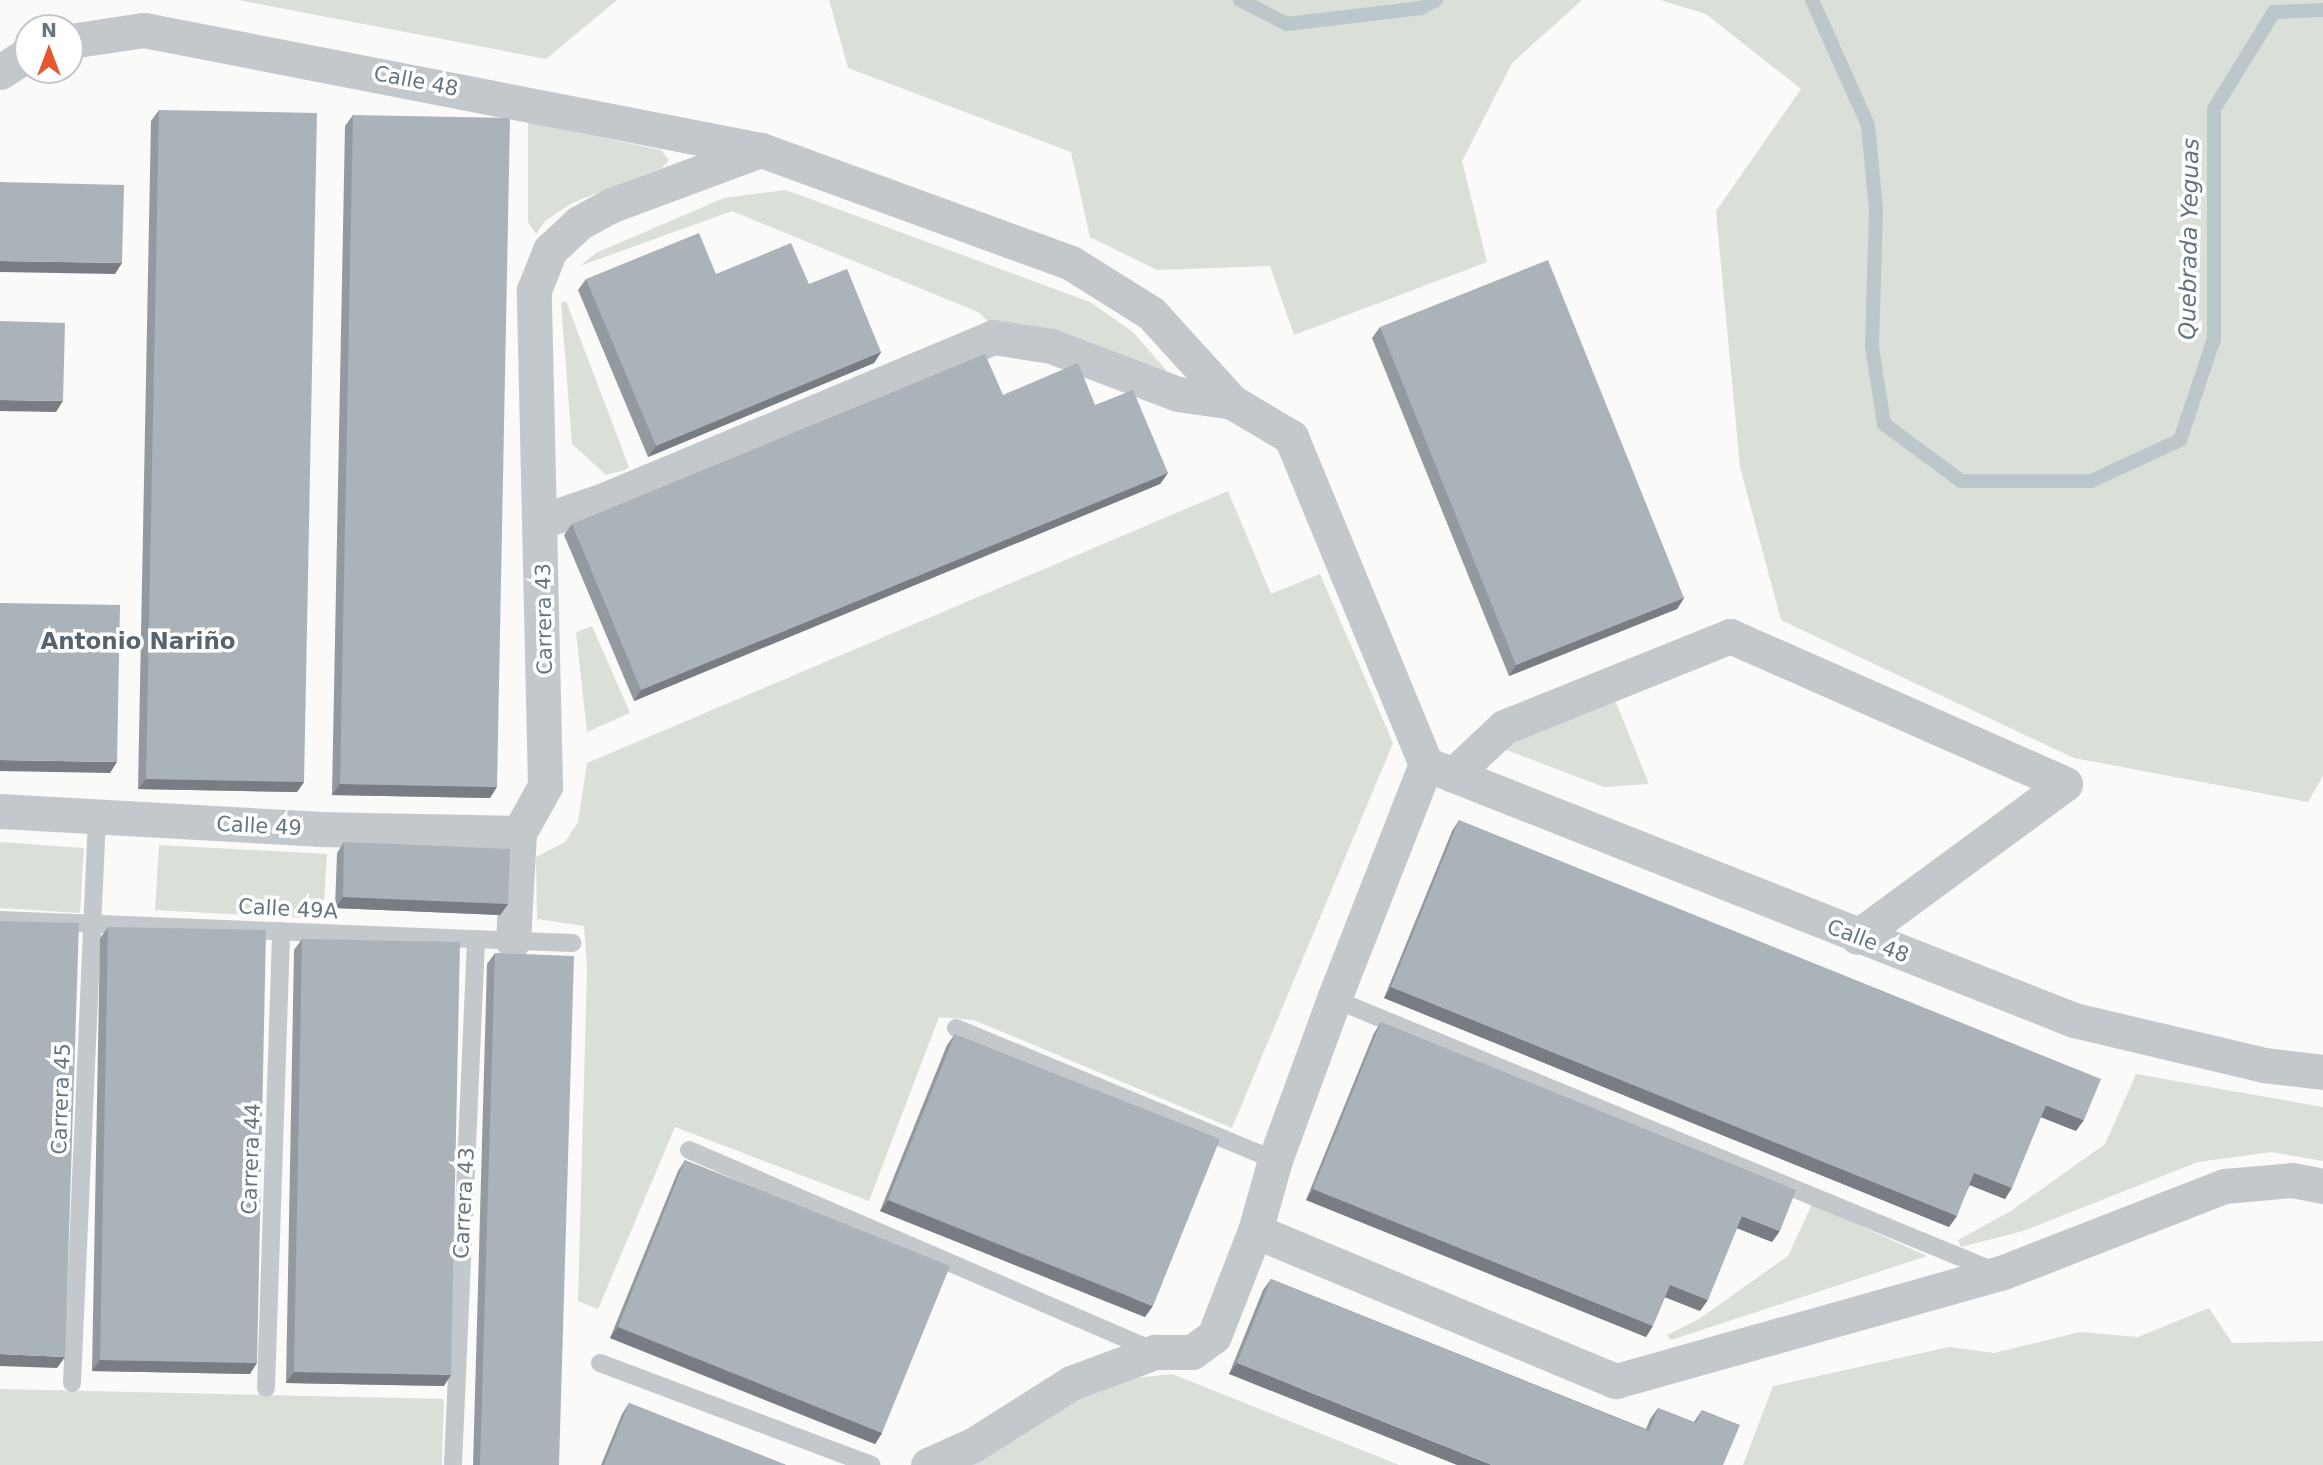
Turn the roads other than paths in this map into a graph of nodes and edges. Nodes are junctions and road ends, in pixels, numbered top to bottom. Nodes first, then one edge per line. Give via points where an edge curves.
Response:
1 (84, 39) edge
2 (761, 150) junction
3 (1232, 401) junction
4 (542, 521) junction
5 (1440, 769) junction
6 (0, 811) edge
7 (97, 817) junction
8 (519, 832) junction
9 (0, 920) edge
10 (91, 924) junction
11 (281, 931) junction
12 (1857, 937) junction
13 (476, 940) junction
14 (513, 941) junction
15 (573, 943) dead end
16 (1334, 999) junction
17 (956, 1028) dead end
18 (2323, 1072) edge
19 (689, 1150) dead end
20 (1275, 1160) junction
21 (2323, 1185) edge
22 (1255, 1231) junction
23 (2001, 1273) junction
24 (1155, 1352) junction
25 (600, 1363) dead end
26 (72, 1383) dead end
27 (266, 1388) dead end
28 (453, 1465) edge
29 (872, 1465) edge
30 (928, 1465) edge

1 - 2 street, Calle 48 via 144,30
2 - 3 street, Calle 48 via 1072,263 1151,313
2 - 4 street, Carrera 43 via 612,205 579,223 550,250 534,290
3 - 4 street via 1178,394 1051,346 993,337 604,500
3 - 5 street via 1291,437
4 - 8 street, Carrera 43 via 545,786
5 - 12 street, Calle 48
5 - 12 street via 1504,727 1730,636 2064,784
5 - 16 street
6 - 7 street, Calle 49
7 - 8 street, Calle 49 via 317,830
7 - 10 lane, Carrera 45
8 - 14 street, Carrera 43
9 - 10 lane, Calle 49A
10 - 11 lane, Calle 49A
10 - 26 lane, Carrera 45
11 - 13 lane, Calle 49A
11 - 27 lane, Carrera 44
12 - 18 street, Calle 48 via 2074,1020 2264,1065
13 - 14 lane, Calle 49A
13 - 28 lane, Carrera 43
14 - 15 lane, Calle 49A
16 - 20 street
16 - 23 lane
17 - 20 lane
19 - 24 lane
20 - 22 street
21 - 23 street via 2292,1180 2224,1186
22 - 23 street via 1616,1381
22 - 24 street via 1214,1336 1192,1352
24 - 30 street via 1071,1383 973,1445
25 - 29 lane

